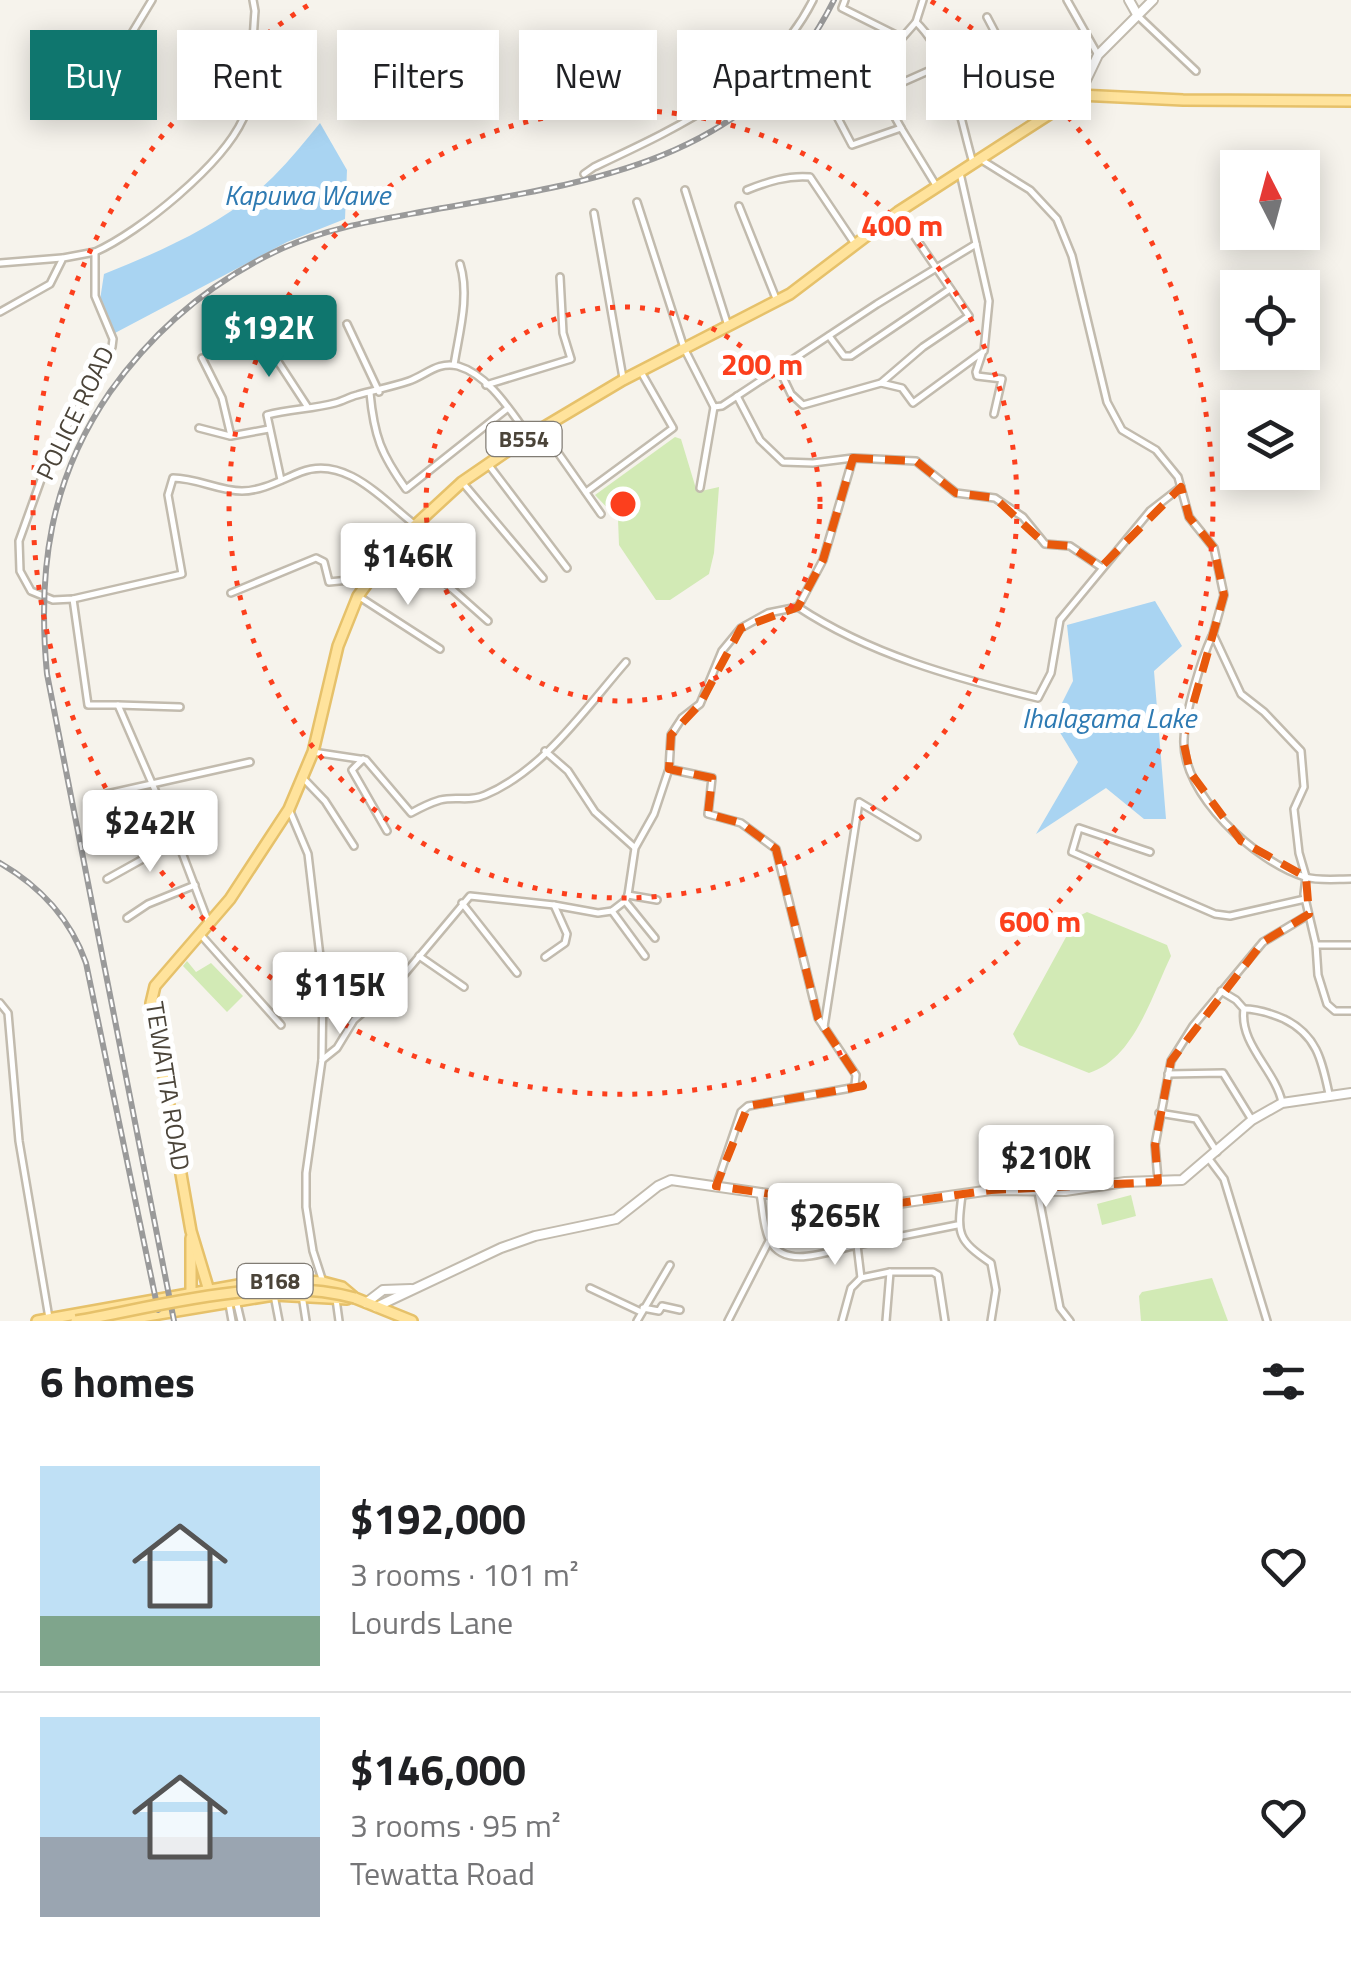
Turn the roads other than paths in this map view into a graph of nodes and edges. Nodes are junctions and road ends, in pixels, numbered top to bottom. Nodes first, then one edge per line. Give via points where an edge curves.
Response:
1 (152, 0) edge
2 (253, 0) edge
3 (813, 0) edge
4 (845, 0) edge
5 (923, 0) edge
6 (1067, 0) edge
7 (1128, 0) edge
8 (1153, 0) edge
9 (1138, 16) junction
10 (988, 17) dead end
11 (916, 22) junction
12 (134, 30) edge
13 (995, 30) edge
14 (926, 32) edge
15 (1098, 55) junction
16 (1091, 70) edge
17 (1196, 71) dead end
18 (926, 72) edge
19 (1091, 95) edge
20 (1351, 101) edge
21 (839, 120) edge
22 (963, 120) edge
23 (1037, 120) edge
24 (902, 128) junction
25 (977, 162) junction
26 (960, 173) junction
27 (584, 174) dead end
28 (937, 187) junction
29 (685, 190) dead end
30 (746, 190) dead end
31 (637, 202) dead end
32 (739, 206) dead end
33 (898, 212) junction
34 (594, 213) dead end
35 (856, 244) junction
36 (976, 244) junction
37 (95, 252) junction
38 (63, 258) junction
39 (0, 263) edge
40 (460, 264) dead end
41 (934, 269) junction
42 (560, 277) dead end
43 (950, 289) junction
44 (777, 302) junction
45 (0, 312) edge
46 (347, 324) dead end
47 (728, 328) junction
48 (260, 334) dead end
49 (830, 336) junction
50 (684, 348) junction
51 (984, 351) junction
52 (202, 358) dead end
53 (454, 365) junction
54 (779, 369) junction
55 (641, 372) junction
56 (623, 380) junction
57 (881, 383) junction
58 (486, 385) junction
59 (379, 392) junction
60 (370, 393) junction
61 (737, 396) junction
62 (308, 407) junction
63 (714, 407) junction
64 (508, 408) junction
65 (994, 414) dead end
66 (200, 428) dead end
67 (269, 428) junction
68 (542, 430) junction
69 (231, 436) junction
70 (529, 436) junction
71 (853, 458) junction
72 (488, 464) junction
73 (281, 480) junction
74 (462, 482) junction
75 (1181, 487) junction
76 (700, 488) dead end
77 (586, 492) junction
78 (601, 514) dead end
79 (414, 524) junction
80 (398, 541) junction
81 (567, 568) dead end
82 (1100, 568) junction
83 (370, 578) junction
84 (543, 578) dead end
85 (231, 592) dead end
86 (358, 596) junction
87 (72, 599) junction
88 (798, 606) junction
89 (488, 621) dead end
90 (1212, 634) junction
91 (440, 649) dead end
92 (626, 662) dead end
93 (118, 705) junction
94 (180, 708) dead end
95 (546, 751) junction
96 (312, 752) junction
97 (363, 759) junction
98 (250, 762) dead end
99 (669, 769) junction
100 (302, 777) junction
101 (153, 786) junction
102 (107, 794) dead end
103 (289, 809) junction
104 (388, 831) dead end
105 (918, 837) dead end
106 (177, 840) junction
107 (354, 846) dead end
108 (635, 848) junction
109 (1150, 852) dead end
110 (1306, 877) junction
111 (107, 879) dead end
112 (1351, 879) edge
113 (195, 885) junction
114 (626, 898) junction
115 (1306, 899) junction
116 (657, 900) dead end
117 (462, 903) junction
118 (554, 905) junction
119 (612, 911) junction
120 (1309, 914) junction
121 (127, 918) dead end
122 (208, 924) junction
123 (200, 934) junction
124 (655, 938) dead end
125 (1316, 945) junction
126 (1351, 945) edge
127 (419, 956) junction
128 (645, 956) dead end
129 (544, 957) dead end
130 (517, 973) dead end
131 (464, 987) dead end
132 (1221, 991) junction
133 (0, 1003) edge
134 (1244, 1010) junction
135 (1351, 1011) edge
136 (281, 1025) dead end
137 (824, 1026) junction
138 (322, 1060) junction
139 (1168, 1074) junction
140 (1351, 1093) edge
141 (1329, 1094) junction
142 (1282, 1103) junction
143 (1159, 1113) junction
144 (1252, 1120) junction
145 (1213, 1156) junction
146 (1158, 1182) junction
147 (716, 1186) junction
148 (1038, 1192) junction
149 (760, 1194) junction
150 (962, 1194) junction
151 (958, 1225) junction
152 (191, 1230) junction
153 (769, 1241) junction
154 (857, 1245) junction
155 (670, 1265) dead end
156 (890, 1272) junction
157 (862, 1278) junction
158 (323, 1282) junction
159 (590, 1288) dead end
160 (211, 1290) junction
161 (191, 1293) junction
162 (274, 1295) junction
163 (302, 1295) junction
164 (354, 1298) junction
165 (336, 1299) junction
166 (232, 1301) junction
167 (214, 1304) junction
168 (371, 1305) junction
169 (193, 1308) junction
170 (642, 1310) junction
171 (680, 1310) dead end
172 (50, 1318) junction
173 (152, 1318) edge
174 (37, 1321) edge
175 (76, 1321) edge
176 (117, 1321) edge
177 (196, 1321) edge
178 (232, 1321) edge
179 (240, 1321) edge
180 (279, 1321) edge
181 (306, 1321) edge
182 (339, 1321) edge
183 (412, 1321) edge
184 (638, 1321) edge
185 (728, 1321) edge
186 (842, 1321) edge
187 (886, 1321) edge
188 (945, 1321) edge
189 (991, 1321) edge
190 (1070, 1321) edge
191 (1267, 1321) edge

1 - 12 street
2 - 37 street via 244,118 198,180 121,240
3 - 27 street via 759,72 676,128
4 - 11 street via 842,8 902,38
5 - 11 street
6 - 15 street
7 - 9 street
8 - 9 street
9 - 15 street
9 - 17 street
10 - 13 street
11 - 14 street
15 - 16 street
18 - 24 street via 882,92
19 - 20 main road
21 - 24 street via 852,145
22 - 25 street
23 - 25 main road, TEWATTA ROAD / B554
24 - 28 street
25 - 26 main road, TEWATTA ROAD / B554
25 - 75 street via 1030,190 1058,220 1108,402 1122,430 1156,450
26 - 28 main road, TEWATTA ROAD / B554
26 - 36 street
28 - 33 main road, TEWATTA ROAD / B554
29 - 47 street
30 - 35 street via 810,177
31 - 50 street
32 - 44 street
33 - 35 main road, TEWATTA ROAD / B554
33 - 41 street
34 - 56 street
35 - 44 main road, TEWATTA ROAD / B554
36 - 41 street
36 - 51 street via 989,301
37 - 38 street
37 - 87 street, POLICE ROAD via 94,296 112,347 47,463 19,541 20,571 31,590 53,600
38 - 39 street
38 - 45 street via 50,284
40 - 53 street
41 - 43 street
41 - 49 street
42 - 58 street via 571,359
43 - 49 street via 851,356
43 - 57 street via 969,316
44 - 47 main road, TEWATTA ROAD / B554
46 - 59 street
47 - 50 main road, TEWATTA ROAD / B554
48 - 62 street
49 - 54 street
50 - 55 main road, TEWATTA ROAD / B554
50 - 63 street
51 - 57 street via 913,403 902,388
51 - 65 street via 977,376 1002,378
52 - 69 street
53 - 58 street
53 - 59 street
54 - 57 street via 803,404
54 - 61 street
55 - 56 main road, TEWATTA ROAD / B554
55 - 77 street via 673,428
56 - 68 main road, TEWATTA ROAD / B554
58 - 64 street
59 - 60 street
60 - 62 street
60 - 64 street via 376,438 406,489
61 - 63 street
61 - 71 street via 760,440 783,462
62 - 67 street via 267,415
63 - 76 street
64 - 70 street
66 - 69 street
67 - 69 street
67 - 73 street
68 - 70 main road, TEWATTA ROAD / B554
68 - 77 street
70 - 72 main road, TEWATTA ROAD / B554
71 - 82 street via 916,461 956,494 995,498 1046,544 1070,546
71 - 88 street via 823,560
72 - 74 main road, TEWATTA ROAD / B554
72 - 81 street
73 - 79 street via 333,466 392,502
73 - 87 street via 241,491 173,478 168,495 182,574
74 - 79 main road, TEWATTA ROAD / B554
74 - 84 street
75 - 82 street
75 - 90 street via 1189,517 1214,548 1224,594
77 - 78 street
79 - 80 main road, TEWATTA ROAD / B554
80 - 83 main road, TEWATTA ROAD / B554
80 - 89 street
82 - 88 street via 1060,620 1051,673 1038,698 893,654
83 - 85 street via 329,582 324,562 316,558
83 - 86 main road, TEWATTA ROAD / B554
86 - 91 street
86 - 96 main road, TEWATTA ROAD / B554 via 338,646
87 - 93 street via 88,705
88 - 99 street via 740,628 722,651 700,704 671,735
90 - 110 street via 1241,694 1301,751 1304,787 1294,809
90 - 110 street via 1184,740 1190,772 1242,841
92 - 95 street
93 - 94 street
93 - 101 street
95 - 97 street via 489,793 469,801 438,800 411,812
95 - 108 street via 595,812
96 - 97 street
96 - 100 main road, TEWATTA ROAD / B554
97 - 104 street via 352,770
98 - 101 street
99 - 108 street
99 - 137 street via 712,778 708,814 741,823 776,849
100 - 103 main road, TEWATTA ROAD / B554
100 - 107 street
101 - 102 street
101 - 106 street
103 - 122 main road, TEWATTA ROAD / B554
103 - 138 street via 308,854 323,982
105 - 137 street via 858,802
106 - 111 street
106 - 113 street
108 - 114 street
109 - 115 street via 1079,828 1072,852 1215,914
110 - 112 street
110 - 115 street
113 - 121 street
113 - 122 street
114 - 116 street
114 - 119 street
114 - 124 street
115 - 120 street
117 - 118 street via 479,896
117 - 127 street
117 - 130 street
118 - 119 street
118 - 129 street via 568,934
119 - 128 street
120 - 125 street
120 - 132 street via 1264,942
122 - 123 main road, TEWATTA ROAD / B554
123 - 136 street
123 - 152 main road, TEWATTA ROAD / B554 via 155,986 151,1003
125 - 126 street
125 - 135 street via 1326,1004
127 - 131 street
127 - 138 street
132 - 134 street
132 - 139 street
133 - 172 street via 8,1013 19,1142
134 - 141 street via 1269,1012 1309,1035
134 - 142 street via 1247,1035
137 - 147 street via 856,1075 855,1085 748,1106 740,1112
138 - 158 street via 306,1207
139 - 143 street
139 - 144 street via 1223,1073
140 - 141 street
141 - 142 street
142 - 144 street
143 - 145 street via 1196,1119
143 - 146 street
144 - 145 street
145 - 146 street via 1182,1180
145 - 191 street
146 - 148 street
147 - 149 street
147 - 168 street via 670,1180 616,1219 535,1236 415,1289 382,1290
148 - 150 street
148 - 190 street via 1060,1308
149 - 150 street via 865,1208
149 - 153 street
150 - 151 street
151 - 154 street
151 - 189 street via 963,1242 991,1263
152 - 160 main road, TEWATTA ROAD / B554
152 - 161 main road, TEWATTA ROAD / B554
153 - 154 street via 790,1258
153 - 185 street
154 - 157 street
155 - 170 street
156 - 157 street
156 - 187 street
156 - 188 street via 938,1276
157 - 186 street via 851,1288
158 - 160 main road, B168
158 - 164 main road, B168
159 - 170 street
160 - 161 main road, B168
160 - 167 main road, TEWATTA ROAD
161 - 169 main road, TEWATTA ROAD
161 - 172 main road, B168
162 - 163 main road, B168
162 - 166 main road, B168
162 - 180 street
163 - 165 main road, B168
163 - 181 street
164 - 165 main road, B168
164 - 168 main road, B168
164 - 175 main road, B168, bridge via 273,1288
165 - 182 street
166 - 167 main road, B168
166 - 178 street
166 - 179 street
167 - 169 main road, B168
168 - 183 main road, B168
169 - 173 main road, B168
169 - 177 street
170 - 171 street
170 - 184 street
172 - 174 main road, B168
173 - 176 main road, B168

